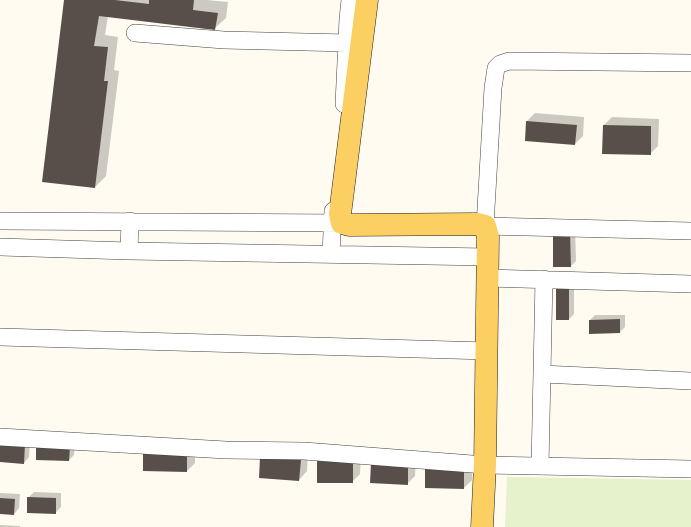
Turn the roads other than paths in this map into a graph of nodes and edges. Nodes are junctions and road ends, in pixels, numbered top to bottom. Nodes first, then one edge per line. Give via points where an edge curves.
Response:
1 (350, 0) edge
2 (366, 0) edge
3 (135, 33) dead end
4 (347, 43) junction
5 (691, 63) edge
6 (0, 221) edge
7 (130, 222) junction
8 (337, 223) junction
9 (485, 226) junction
10 (691, 231) edge
11 (0, 247) edge
12 (129, 251) junction
13 (331, 254) junction
14 (488, 267) junction
15 (544, 279) junction
16 (691, 284) edge
17 (0, 337) edge
18 (487, 351) junction
19 (542, 374) junction
20 (691, 381) edge
21 (0, 437) edge
22 (485, 465) junction
23 (540, 466) junction
24 (691, 469) edge
25 (482, 527) edge

1 - 4 street
2 - 8 main road
3 - 4 street via 224,40
4 - 8 street
5 - 9 street via 509,61 500,64 496,68 493,88
6 - 7 street
7 - 8 street
7 - 12 street
8 - 9 main road
8 - 13 street
9 - 10 street
9 - 14 main road via 488,237
11 - 12 street
12 - 13 street
13 - 14 street
14 - 15 street
14 - 18 main road
15 - 16 street
15 - 19 street
17 - 18 street
18 - 22 main road
19 - 20 street
19 - 23 street
21 - 22 street via 226,450 304,451
22 - 23 street
22 - 25 main road
23 - 24 street

